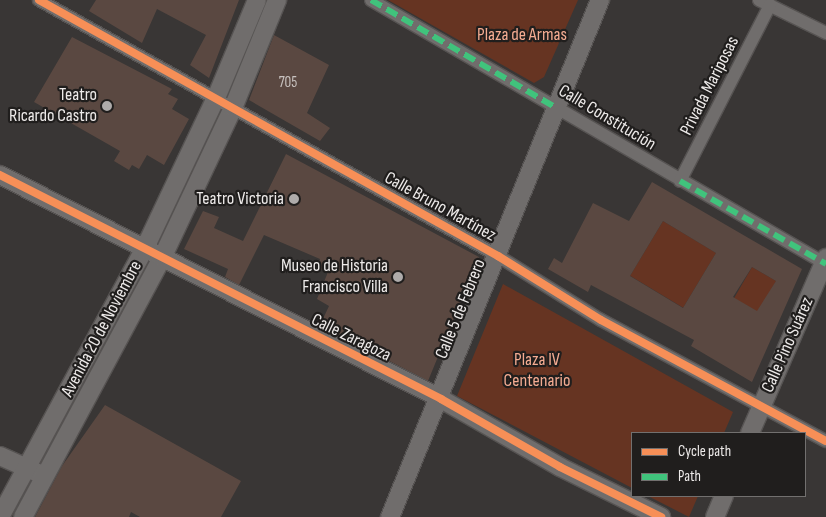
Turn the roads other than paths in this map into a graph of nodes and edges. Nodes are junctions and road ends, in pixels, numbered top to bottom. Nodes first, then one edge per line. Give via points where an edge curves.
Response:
1 (39, 0) edge
2 (256, 0) edge
3 (277, 0) edge
4 (371, 0) edge
5 (600, 0) edge
6 (765, 3) edge
7 (826, 33) edge
8 (216, 98) junction
9 (555, 106) junction
10 (233, 108) junction
11 (0, 175) edge
12 (680, 182) junction
13 (144, 250) junction
14 (498, 256) junction
15 (162, 258) junction
16 (825, 262) edge
17 (441, 399) junction
18 (760, 408) junction
19 (750, 432) edge
20 (826, 441) edge
21 (0, 456) edge
22 (28, 468) junction
23 (45, 476) junction
24 (724, 497) edge
25 (0, 517) edge
26 (23, 517) edge
27 (390, 517) edge
28 (661, 517) edge
29 (715, 517) edge

1 - 8 street, Calle Bruno Martínez
2 - 8 street, Avenida 20 de Noviembre
3 - 10 street, Avenida 20 de Noviembre
4 - 9 street, Calle Constitución
5 - 9 street, Calle 5 de Febrero
6 - 7 street
6 - 12 street, Privada Mariposas
8 - 10 street, Calle Bruno Martínez
8 - 13 street, Avenida 20 de Noviembre
9 - 12 street, Calle Constitución
9 - 14 street, Calle 5 de Febrero
10 - 14 street, Calle Bruno Martínez
10 - 15 street, Avenida 20 de Noviembre
11 - 13 street, Calle Zaragoza
12 - 16 street, Calle Constitución
13 - 15 street, Calle Zaragoza
13 - 22 street, Avenida 20 de Noviembre
14 - 17 street, Calle 5 de Febrero
14 - 18 street, Calle Bruno Martínez via 601,320
15 - 17 street, Calle Zaragoza
15 - 23 street, Avenida 20 de Noviembre
16 - 18 street, Calle Pino Suárez
17 - 27 street, Calle 5 de Febrero
17 - 28 street, Calle Zaragoza via 560,467
18 - 19 street, Calle Pino Suárez
18 - 20 street, Calle Bruno Martínez
21 - 22 street
22 - 23 street
22 - 25 street, Avenida 20 de Noviembre
23 - 26 street, Avenida 20 de Noviembre
24 - 29 street

